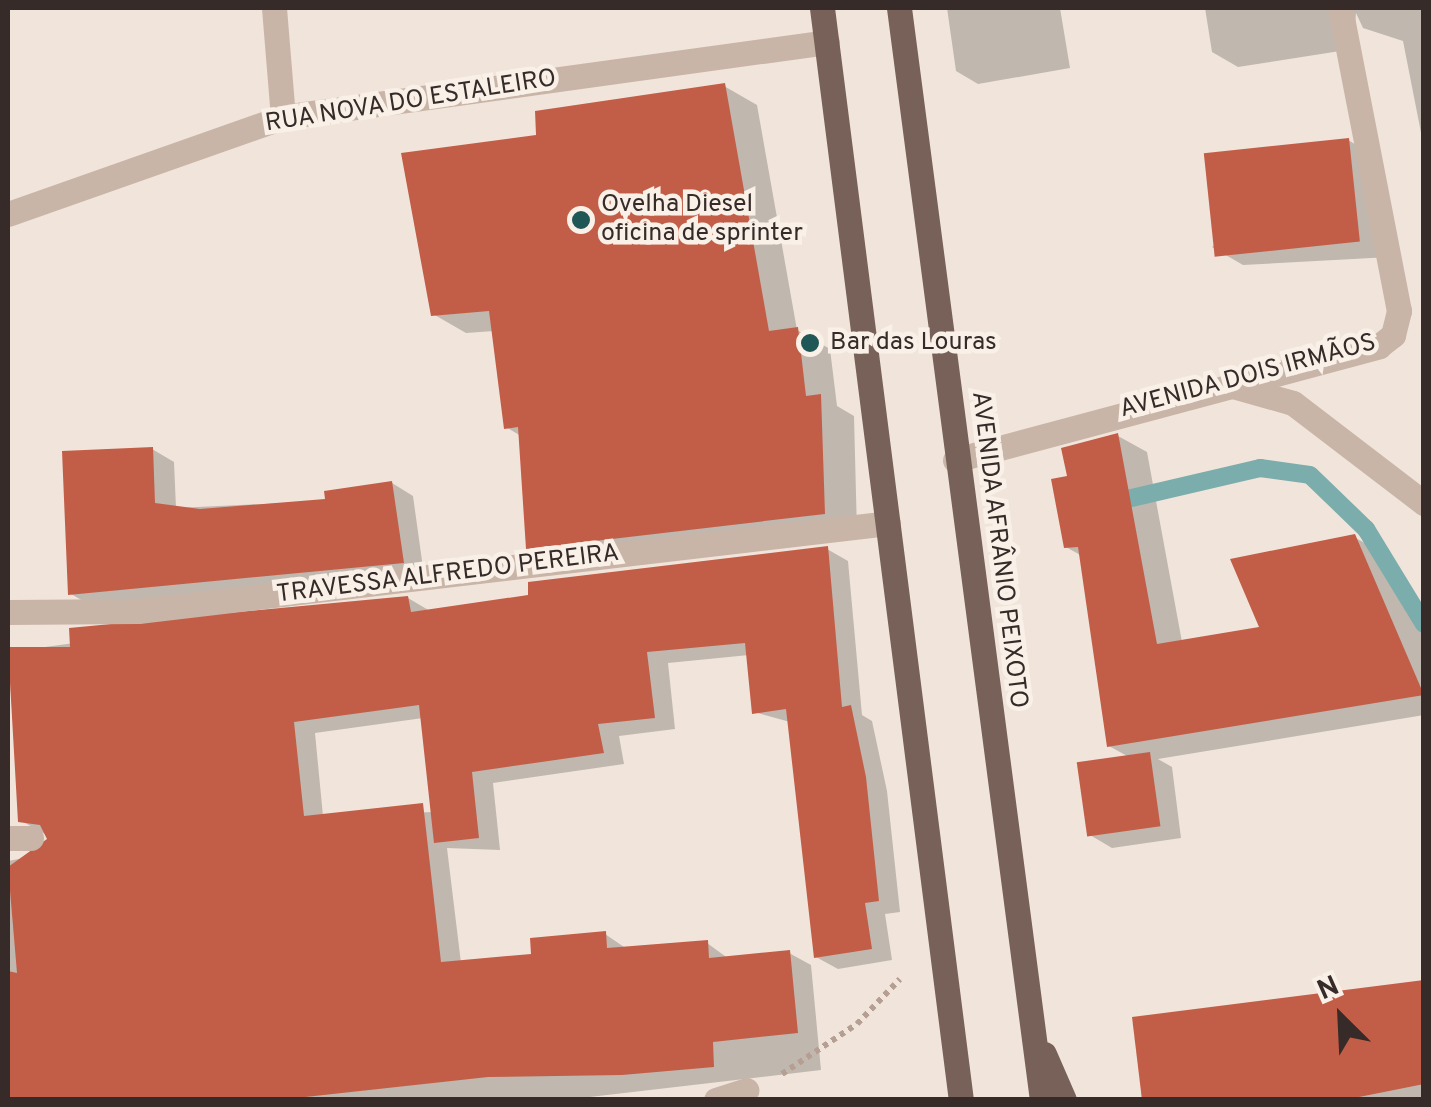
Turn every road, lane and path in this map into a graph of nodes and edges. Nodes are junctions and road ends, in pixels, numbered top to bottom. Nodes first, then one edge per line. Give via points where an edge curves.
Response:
1 (274, 8) edge
2 (822, 8) edge
3 (899, 8) edge
4 (1340, 8) edge
5 (827, 42) junction
6 (282, 117) junction
7 (8, 214) edge
8 (1219, 383) junction
9 (955, 460) junction
10 (1424, 504) edge
11 (888, 523) junction
12 (8, 612) edge
13 (909, 972) dead end
14 (1030, 1022) junction
15 (746, 1090) joint
16 (716, 1100) edge
17 (961, 1100) edge
18 (1042, 1100) edge
19 (1064, 1100) edge

1 - 6 street
2 - 5 main road
3 - 9 main road, AVENIDA AFRÂNIO PEIXOTO
4 - 8 street, AVENIDA DOIS IRMÃOS via 1398,312 1393,335 1379,346
5 - 6 street, RUA NOVA DO ESTALEIRO
5 - 11 main road
6 - 7 street, RUA NOVA DO ESTALEIRO
8 - 9 street, AVENIDA DOIS IRMÃOS
8 - 10 street via 1293,403
9 - 14 main road, AVENIDA AFRÂNIO PEIXOTO
11 - 12 street, TRAVESSA ALFREDO PEREIRA via 138,611
11 - 17 main road
13 - 15 path via 825,1048
14 - 18 main road, AVENIDA AFRÂNIO PEIXOTO
14 - 19 main road
15 - 16 street

